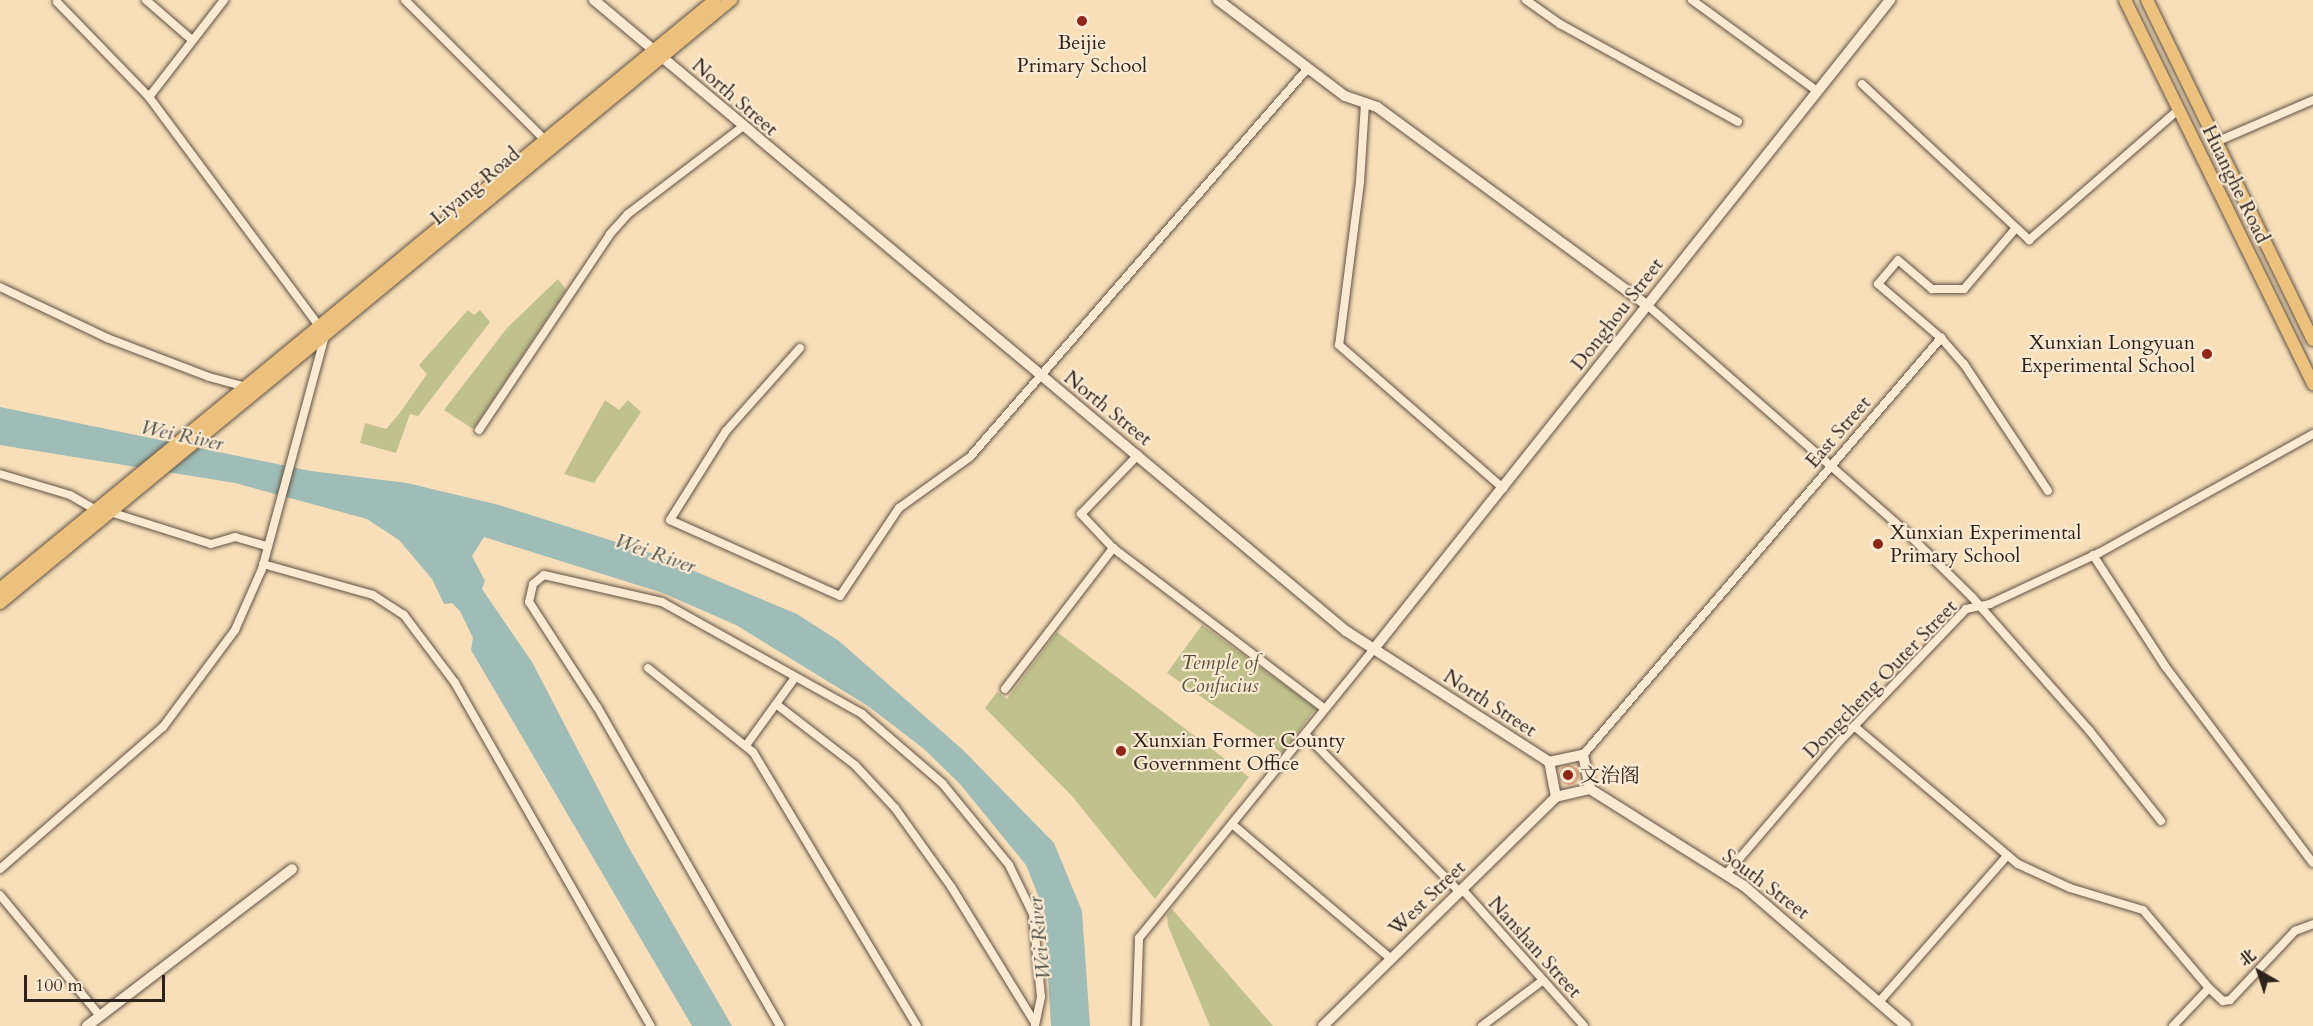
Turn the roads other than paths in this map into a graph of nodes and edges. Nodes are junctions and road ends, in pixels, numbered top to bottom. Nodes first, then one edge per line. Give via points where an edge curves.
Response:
1 (146, 0) edge
2 (224, 0) edge
3 (405, 0) edge
4 (594, 0) edge
5 (715, 0) edge
6 (731, 0) edge
7 (1218, 0) edge
8 (1526, 0) edge
9 (1692, 0) edge
10 (1890, 0) edge
11 (2125, 0) edge
12 (2147, 0) edge
13 (57, 2) dead end
14 (192, 40) junction
15 (657, 54) junction
16 (1308, 68) junction
17 (1862, 84) dead end
18 (1816, 90) junction
19 (149, 97) junction
20 (2313, 100) edge
21 (1365, 103) junction
22 (2179, 110) junction
23 (1738, 122) dead end
24 (742, 127) junction
25 (545, 140) junction
26 (2216, 141) junction
27 (2016, 228) junction
28 (0, 287) edge
29 (1647, 305) junction
30 (322, 330) junction
31 (1941, 338) junction
32 (2313, 340) edge
33 (800, 348) dead end
34 (1043, 378) junction
35 (2313, 384) edge
36 (242, 394) junction
37 (478, 430) dead end
38 (2313, 434) edge
39 (1137, 455) junction
40 (1832, 466) junction
41 (0, 474) edge
42 (1503, 488) junction
43 (2048, 490) dead end
44 (111, 507) junction
45 (96, 510) junction
46 (267, 546) junction
47 (1113, 548) junction
48 (2093, 555) junction
49 (263, 564) junction
50 (0, 589) edge
51 (0, 603) edge
52 (1979, 605) junction
53 (1373, 650) junction
54 (648, 668) dead end
55 (794, 679) junction
56 (1005, 689) dead end
57 (776, 704) junction
58 (1325, 710) junction
59 (1854, 726) junction
60 (1305, 734) junction
61 (747, 744) junction
62 (1583, 755) junction
63 (1549, 762) junction
64 (1590, 789) junction
65 (1556, 797) junction
66 (2161, 822) dead end
67 (1232, 824) junction
68 (2006, 857) junction
69 (2313, 863) edge
70 (0, 869) edge
71 (292, 869) dead end
72 (1726, 874) junction
73 (1460, 890) junction
74 (0, 895) edge
75 (2313, 924) edge
76 (1390, 958) junction
77 (1542, 981) junction
78 (2209, 988) junction
79 (1879, 1002) junction
80 (100, 1016) junction
81 (1035, 1025) edge
82 (87, 1026) edge
83 (651, 1026) edge
84 (780, 1026) edge
85 (917, 1026) edge
86 (1136, 1026) edge
87 (1323, 1026) edge
88 (1482, 1026) edge
89 (1584, 1026) edge
90 (1906, 1026) edge
91 (2173, 1026) edge

1 - 14 street
2 - 14 street
3 - 25 street
4 - 15 street, North Street
5 - 15 main road, Liyang Road
6 - 15 main road, Liyang Road
7 - 16 street
8 - 23 street via 1560,24
9 - 18 street
10 - 18 street, Donghou Street
11 - 22 main road, Huanghe Road
12 - 26 main road, Huanghe Road
13 - 19 street
14 - 19 street
15 - 24 street, North Street
15 - 25 main road, Liyang Road
15 - 30 main road, Liyang Road
16 - 21 street via 1345,96
16 - 34 street
17 - 27 street
18 - 29 street, Donghou Street
19 - 30 street
20 - 26 street
21 - 29 street via 1377,107
21 - 42 street via 1360,182 1339,345
22 - 27 street via 2029,240
22 - 35 main road, Huanghe Road
24 - 34 street, North Street
24 - 37 street via 628,214 610,234
25 - 30 main road, Liyang Road
26 - 32 main road, Huanghe Road
27 - 31 street via 1964,289 1932,289 1898,260 1878,284
28 - 36 street via 107,338 209,377
29 - 40 street
29 - 42 street, Donghou Street
30 - 36 main road, Liyang Road
30 - 46 street
31 - 40 street, East Street
31 - 43 street via 1964,364
33 - 34 street via 726,431 670,520 840,596 899,508 970,457
34 - 39 street, North Street
36 - 44 main road, Liyang Road
38 - 48 street, Dongcheng Outer Street
39 - 47 street via 1081,514
39 - 53 street, North Street
40 - 52 street
40 - 62 street, East Street
41 - 45 street via 70,495
42 - 53 street, Donghou Street
44 - 45 main road
44 - 46 street via 211,544 235,537
44 - 51 main road
45 - 50 main road
46 - 49 street
47 - 56 street
47 - 58 street
48 - 52 street, Dongcheng Outer Street
48 - 69 street via 2178,685
49 - 70 street via 235,630 163,727
49 - 83 street via 380,598 404,615 455,682
52 - 59 street, Dongcheng Outer Street via 1958,617
52 - 66 street via 2089,730
53 - 58 street
53 - 63 street, North Street
54 - 61 street
55 - 57 street
55 - 81 street via 862,714 894,740 942,783 1009,865 1033,914 1041,997
55 - 84 street via 759,655 653,599 642,600 553,573 533,584 528,596
57 - 61 street
57 - 81 street via 855,765 895,808 952,888
58 - 60 street
59 - 68 street
59 - 72 street, Dongcheng Outer Street
60 - 67 street
60 - 73 street, Nanshan Street
61 - 85 street
62 - 63 street
62 - 64 street
63 - 65 street
64 - 65 street
64 - 72 street, South Street
65 - 73 street, West Street
67 - 76 street
67 - 86 street via 1139,938
68 - 78 street via 2070,888 2143,910
68 - 79 street
71 - 80 street
72 - 79 street, South Street
73 - 76 street, West Street
73 - 77 street, Nanshan Street
74 - 80 street
75 - 78 street via 2295,931 2227,1002
76 - 87 street, West Street
77 - 88 street
77 - 89 street, Nanshan Street
78 - 91 street
79 - 90 street, South Street
80 - 82 street

